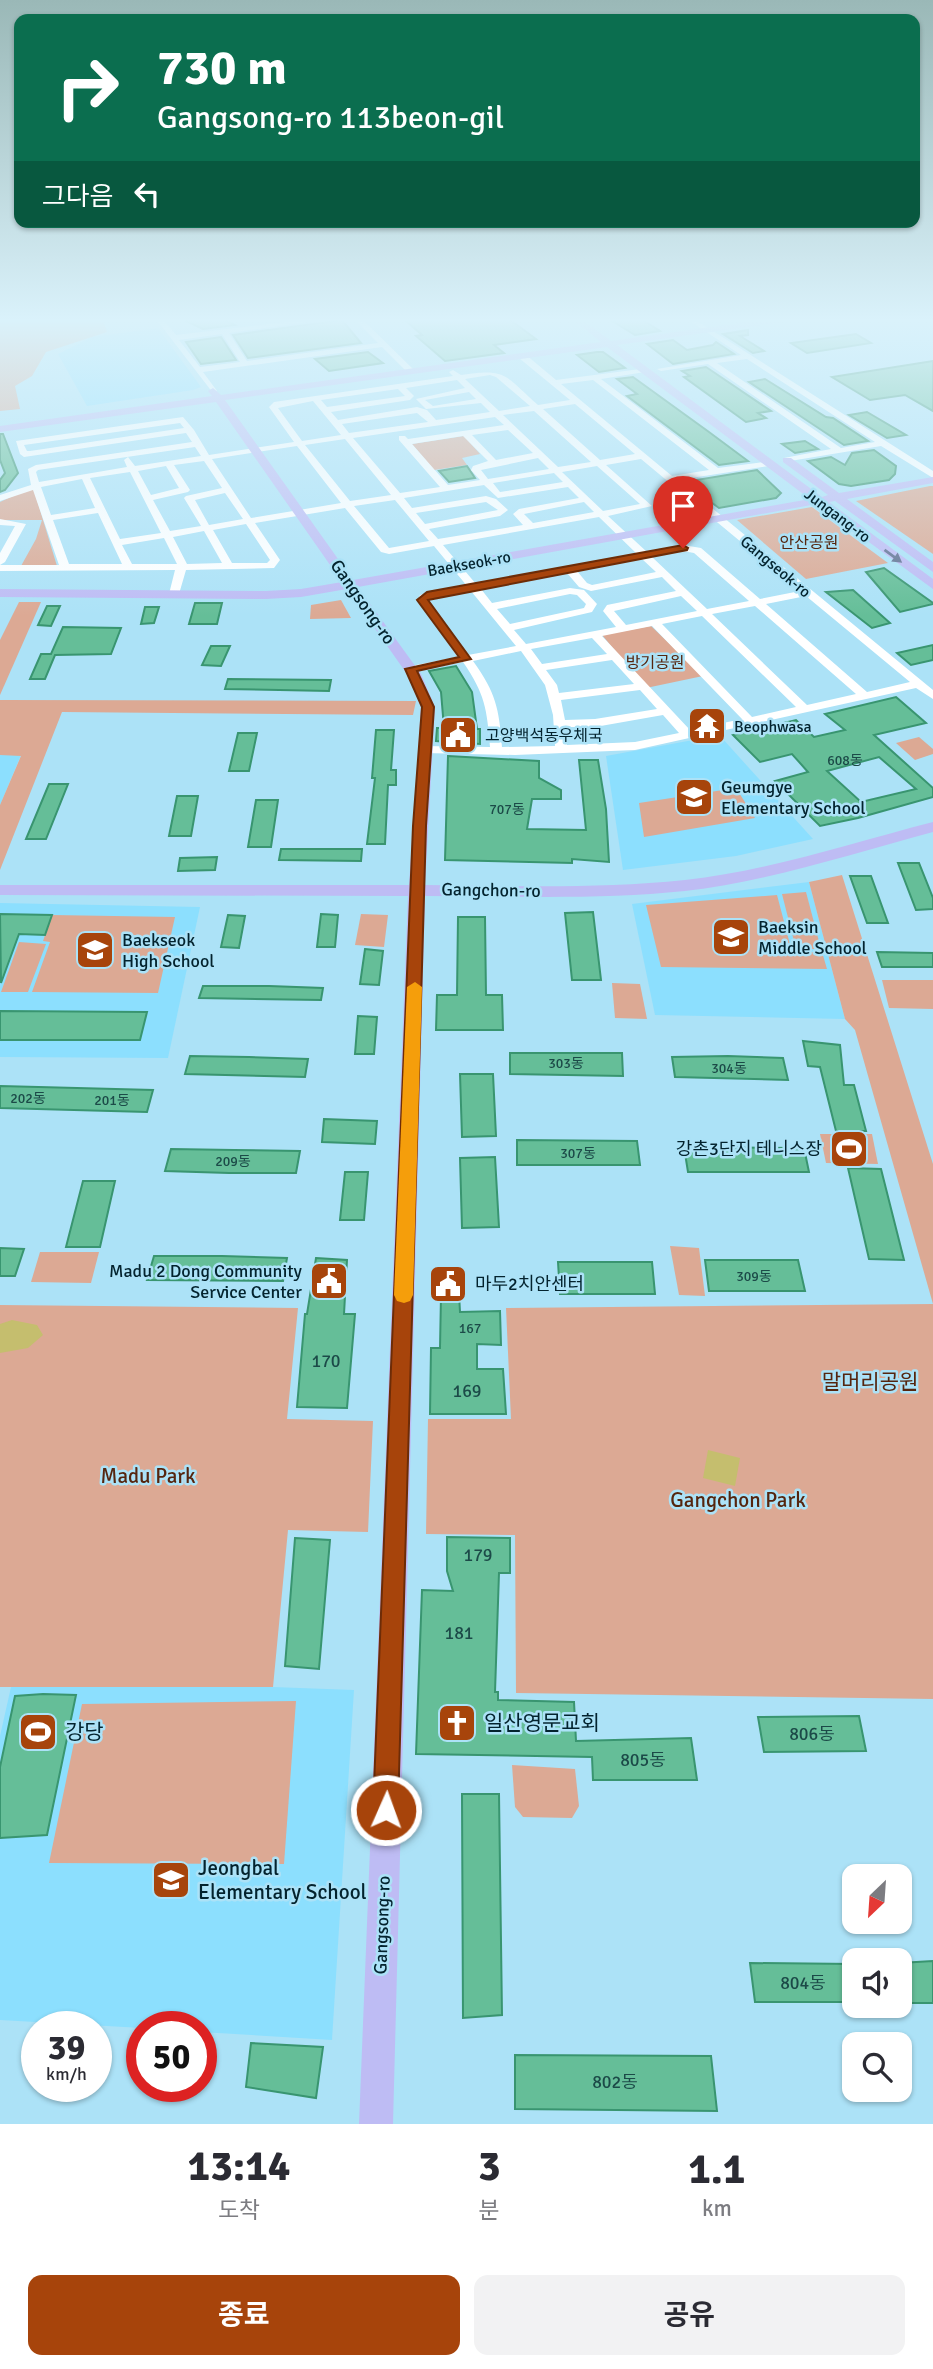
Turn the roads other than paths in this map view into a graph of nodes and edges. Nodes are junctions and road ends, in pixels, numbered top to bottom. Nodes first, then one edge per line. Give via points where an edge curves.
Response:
1 (30, 418) edge
2 (71, 418) edge
3 (107, 418) edge
4 (231, 418) edge
5 (282, 418) edge
6 (331, 418) edge
7 (366, 418) edge
8 (429, 418) edge
9 (467, 418) edge
10 (500, 418) edge
11 (548, 418) edge
12 (594, 418) edge
13 (647, 418) edge
14 (716, 418) edge
15 (792, 418) edge
16 (844, 418) edge
17 (0, 422) edge
18 (335, 423) junction
19 (433, 423) junction
20 (510, 427) junction
21 (0, 429) edge
22 (112, 429) junction
23 (394, 429) junction
24 (190, 430) junction
25 (466, 433) junction
26 (346, 436) junction
27 (117, 441) junction
28 (300, 442) junction
29 (406, 442) junction
30 (882, 443) junction
31 (197, 444) junction
32 (253, 450) junction
33 (838, 450) junction
34 (776, 452) dead end
35 (126, 455) junction
36 (539, 455) junction
37 (640, 456) junction
38 (206, 457) junction
39 (787, 460) junction
40 (168, 463) junction
41 (494, 463) junction
42 (598, 463) junction
43 (769, 463) junction
44 (132, 468) junction
45 (555, 470) junction
46 (716, 471) junction
47 (85, 476) junction
48 (933, 477) edge
49 (668, 479) junction
50 (487, 481) junction
51 (37, 484) junction
52 (569, 484) junction
53 (446, 488) junction
54 (226, 489) junction
55 (187, 494) junction
56 (396, 496) junction
57 (839, 496) junction
58 (0, 498) edge
59 (148, 498) junction
60 (586, 499) junction
61 (819, 500) junction
62 (348, 504) junction
63 (98, 509) junction
64 (409, 511) junction
65 (298, 512) junction
66 (602, 515) junction
67 (718, 517) junction
68 (48, 518) junction
69 (0, 522) edge
70 (247, 522) junction
71 (422, 527) junction
72 (530, 527) junction
73 (205, 528) junction
74 (165, 533) junction
75 (623, 536) junction
76 (116, 543) junction
77 (436, 543) junction
78 (644, 555) junction
79 (0, 562) edge
80 (229, 566) junction
81 (455, 566) junction
82 (128, 567) junction
83 (0, 568) edge
84 (65, 568) junction
85 (180, 568) junction
86 (933, 568) edge
87 (568, 570) junction
88 (664, 574) junction
89 (351, 585) junction
90 (933, 585) edge
91 (473, 587) junction
92 (0, 593) edge
93 (683, 593) junction
94 (808, 593) junction
95 (174, 594) junction
96 (757, 602) junction
97 (490, 607) junction
98 (705, 613) junction
99 (655, 623) junction
100 (507, 628) junction
101 (624, 629) junction
102 (595, 634) junction
103 (524, 648) junction
104 (614, 656) junction
105 (466, 659) junction
106 (539, 668) junction
107 (411, 669) junction
108 (918, 684) junction
109 (641, 686) junction
110 (865, 696) junction
111 (933, 696) edge
112 (555, 697) junction
113 (806, 710) junction
114 (665, 711) junction
115 (751, 722) junction
116 (559, 724) junction
117 (689, 736) junction
118 (425, 749) junction
119 (561, 749) junction
120 (496, 750) junction
121 (933, 827) edge
122 (418, 889) junction
123 (0, 890) edge
124 (376, 2124) edge

1 - 17 main road
2 - 21 main road
3 - 22 street
4 - 32 main road, Gangsong-ro
5 - 28 street
6 - 18 street
7 - 18 street
8 - 19 street
9 - 19 street
10 - 20 street
11 - 42 street
12 - 37 street, Gangseok-ro
13 - 46 street
14 - 43 main road, Jungang-ro
15 - 33 street
16 - 30 street
18 - 26 street
19 - 23 street
20 - 25 street
20 - 36 street
22 - 24 street via 180,419
22 - 27 street
22 - 27 street via 19,443 24,454 30,454
23 - 26 street
23 - 29 street
24 - 27 street
24 - 31 street
25 - 29 street
25 - 41 street
26 - 28 street
26 - 56 street
27 - 35 street
28 - 32 street
28 - 62 street
29 - 53 street
30 - 33 street
30 - 48 street
31 - 35 street
31 - 38 street
32 - 38 street
32 - 65 main road, Gangsong-ro
33 - 39 street
34 - 39 main road, Jungang-ro
35 - 44 street
35 - 51 street via 36,468 31,471
36 - 41 street
36 - 45 street
37 - 42 street
37 - 49 street, Gangseok-ro
38 - 40 street
38 - 54 street
39 - 57 main road, Jungang-ro
40 - 44 street
40 - 55 street
41 - 50 street via 477,466
42 - 45 street
42 - 66 street via 647,506
43 - 46 street
43 - 61 main road, Jungang-ro
44 - 47 street
44 - 59 street
45 - 50 street
45 - 52 street
46 - 49 street
47 - 51 street
47 - 63 street
48 - 57 main road, Baekseok-ro
49 - 67 street, Gangseok-ro
50 - 52 street via 499,495 506,496
50 - 53 street
51 - 58 street
51 - 68 street
52 - 60 street
53 - 56 street
54 - 55 street
54 - 70 street
55 - 59 street
55 - 73 street
56 - 62 street
56 - 64 street
57 - 61 main road, Baekseok-ro
57 - 86 main road, Jungang-ro
59 - 74 street
60 - 66 street
60 - 72 street via 522,511 518,514
61 - 67 main road, Baekseok-ro
61 -> 90 main road, Jungang-ro
62 - 65 street
62 - 77 street via 385,550
63 - 68 street
63 - 76 street
64 - 71 street
64 - 71 street via 486,499 503,510
65 - 70 street
65 - 89 main road, Gangsong-ro
66 - 72 street
66 - 75 street
67 - 75 main road, Baekseok-ro
67 - 94 street, Gangseok-ro
68 - 84 street
69 - 79 street via 21,523
70 - 73 street
70 - 80 street via 275,560 270,566
71 - 77 street
72 - 77 street
73 - 74 street
73 - 80 street
74 - 76 street
74 - 85 street
75 - 78 street
75 - 81 main road, Baekseok-ro
76 - 82 street
77 - 81 street
78 - 87 street
78 - 88 street
78 - 96 street via 697,550
80 - 85 street
81 - 89 main road, Baekseok-ro
81 - 91 street
82 - 84 street
82 - 85 street
83 - 84 street
85 - 95 street
87 - 88 street via 591,588
87 - 91 street
88 - 93 street
89 - 95 main road, Baekseok-ro via 266,595
89 - 107 main road, Gangsong-ro
91 - 97 street
91 - 105 street via 423,600
92 - 95 main road, Baekseok-ro
93 - 98 street
93 - 101 street via 611,607 608,611
94 - 96 street
94 - 108 street, Gangseok-ro
96 - 98 street
96 - 110 street
97 - 100 street
97 - 100 street via 570,591 580,592 592,604 589,610
98 - 99 street
98 - 113 street
99 - 101 street
99 - 115 street
100 - 103 street
101 - 102 street
102 - 103 street
102 - 104 street
103 - 105 street
103 - 106 street
104 - 106 street
104 - 109 street
105 - 107 street
105 - 120 street via 493,708
106 - 112 street
107 - 118 main road, Gangsong-ro via 428,707
108 - 110 street
108 - 111 street, Gangseok-ro
109 - 112 street
109 - 114 street
110 - 113 street
112 - 116 street
113 - 115 street
114 - 116 street
114 - 117 street
115 - 117 street
116 - 119 street
117 - 119 street via 635,746
118 - 120 street
118 - 122 main road, Gangsong-ro
119 - 120 street
121 - 122 main road, Gangchon-ro via 775,869 688,885 620,891
122 - 123 main road, Gangchon-ro
122 - 124 main road, Gangsong-ro

